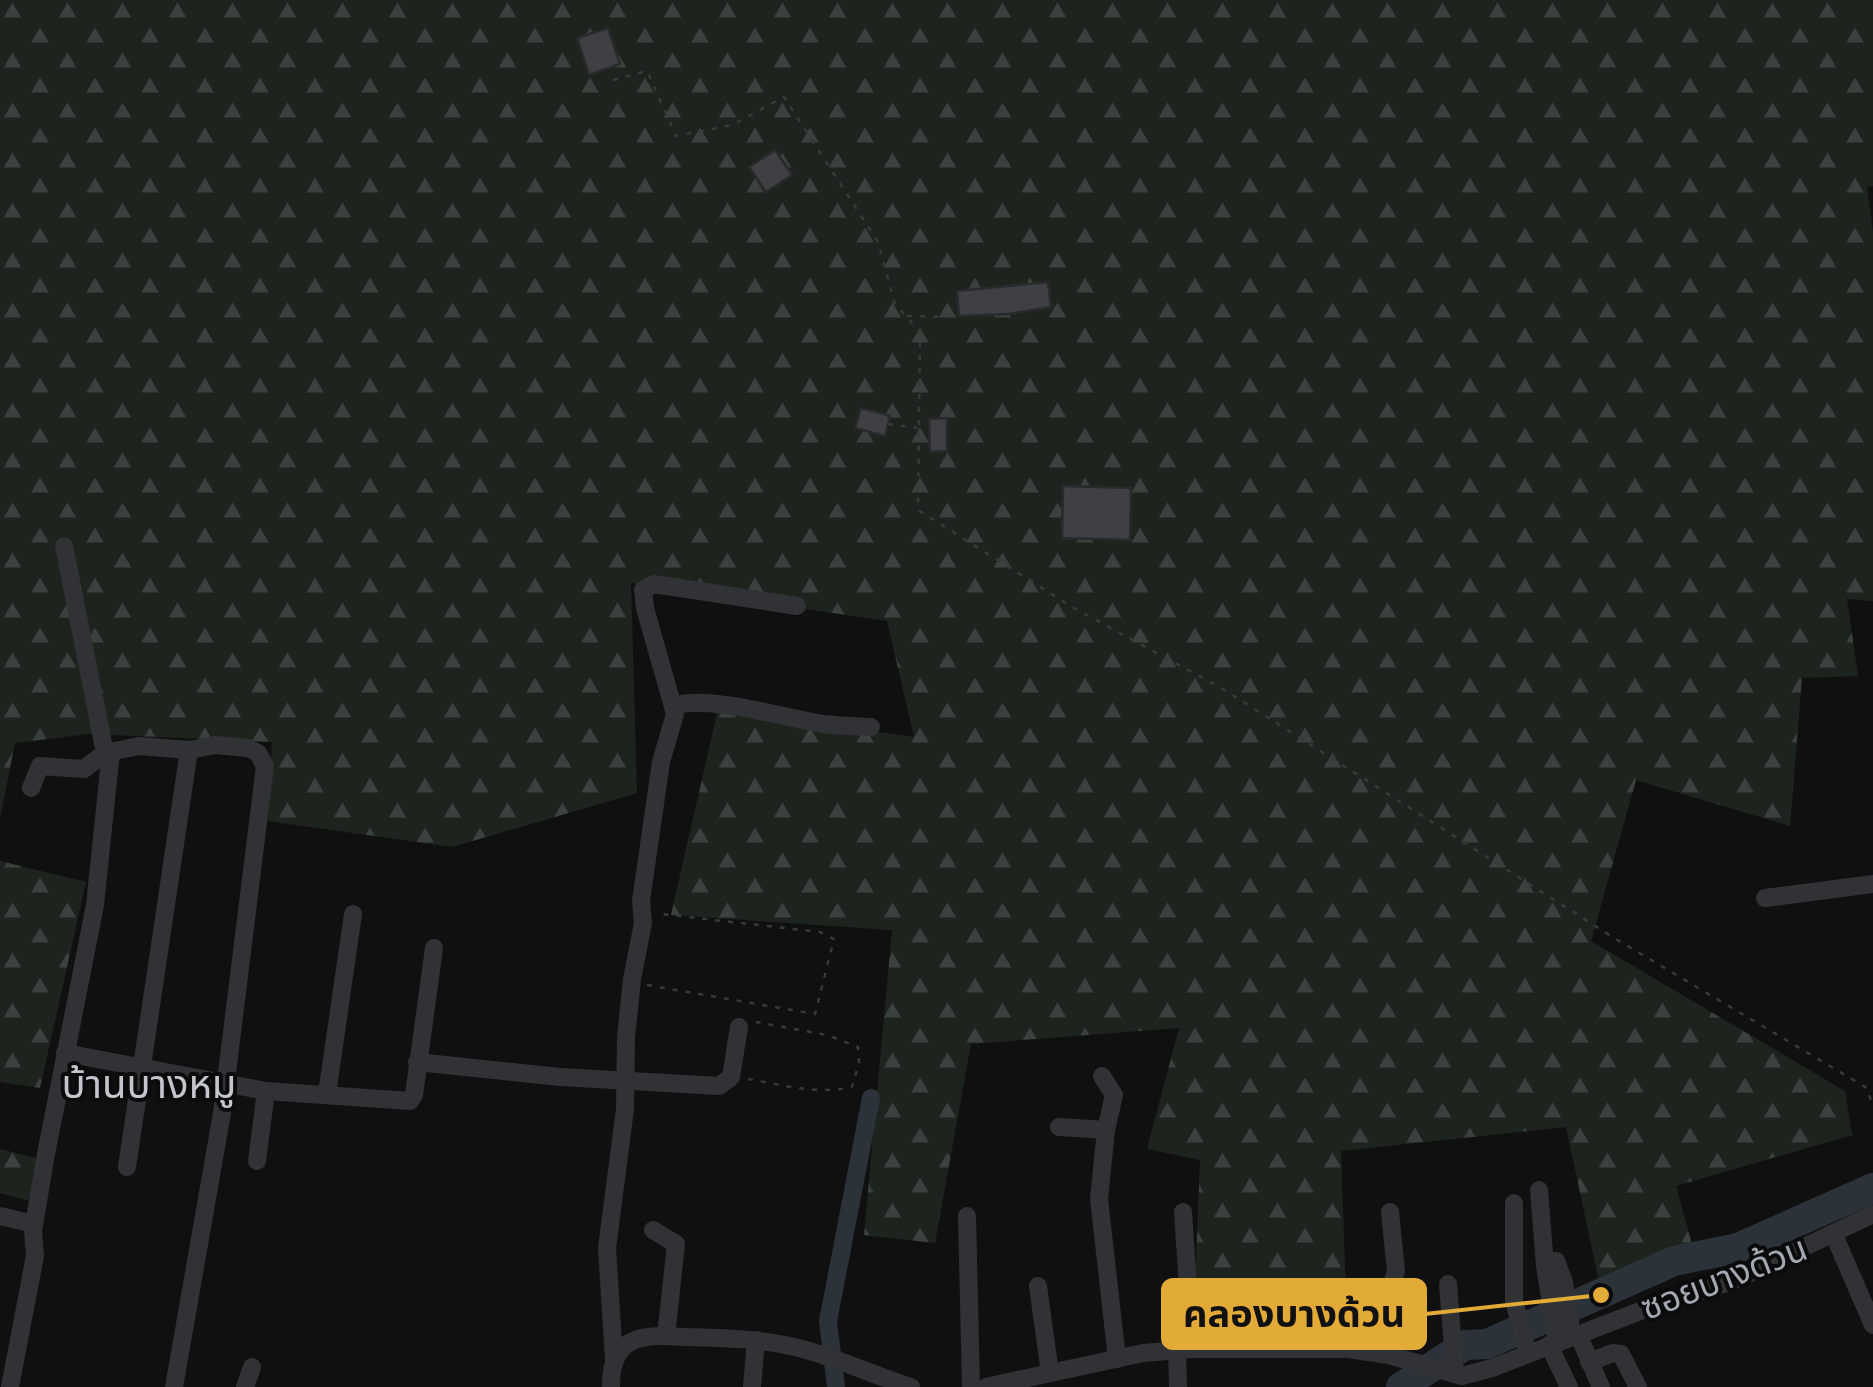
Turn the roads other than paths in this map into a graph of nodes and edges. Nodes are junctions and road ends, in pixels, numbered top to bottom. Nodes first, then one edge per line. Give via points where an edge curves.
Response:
1 (64, 546) dead end
2 (797, 606) dead end
3 (673, 706) junction
4 (872, 727) dead end
5 (189, 750) junction
6 (108, 752) junction
7 (31, 788) dead end
8 (1873, 884) edge
9 (1766, 898) dead end
10 (353, 914) dead end
11 (434, 948) dead end
12 (738, 1028) road end
13 (65, 1052) junction
14 (417, 1062) junction
15 (141, 1068) junction
16 (1102, 1076) dead end
17 (625, 1080) junction
18 (229, 1085) junction
19 (260, 1090) junction
20 (327, 1094) junction
21 (1059, 1127) dead end
22 (1106, 1130) junction
23 (257, 1161) dead end
24 (127, 1167) dead end
25 (1540, 1190) dead end
26 (1514, 1203) dead end
27 (1183, 1212) dead end
28 (1390, 1212) dead end
29 (1873, 1214) edge
30 (0, 1216) edge
31 (966, 1216) dead end
32 (34, 1224) junction
33 (653, 1230) dead end
34 (1834, 1235) junction
35 (1556, 1261) dead end
36 (1448, 1284) dead end
37 (1038, 1286) dead end
38 (1873, 1324) edge
39 (1564, 1329) junction
40 (666, 1336) junction
41 (1523, 1338) junction
42 (756, 1340) junction
43 (1185, 1349) junction
44 (1396, 1357) junction
45 (614, 1360) junction
46 (1117, 1360) junction
47 (1589, 1362) junction
48 (252, 1367) dead end
49 (1453, 1368) edge
50 (1050, 1373) junction
51 (10, 1387) edge
52 (174, 1387) edge
53 (244, 1387) edge
54 (611, 1387) edge
55 (752, 1387) edge
56 (911, 1387) edge
57 (971, 1387) edge
58 (986, 1387) edge
59 (1178, 1387) edge
60 (1569, 1387) edge
61 (1601, 1387) edge
62 (1638, 1387) edge

1 - 6 street
2 - 3 street via 646,586 645,608
3 - 4 street via 689,702
3 - 17 street via 641,901
5 - 6 street via 139,746
5 - 15 street
5 - 18 street via 248,748 265,766
6 - 7 street via 84,769 40,766
6 - 13 street via 96,906
8 - 9 street
10 - 20 street
11 - 14 street
12 - 17 street via 732,1076 719,1086
13 - 15 street
13 - 32 street
14 - 17 street
14 - 20 street via 410,1101
15 - 18 street
15 - 24 street
16 - 22 street via 1114,1095
17 - 45 street via 607,1248
18 - 19 street
18 - 52 street
19 - 20 street
19 - 23 street
21 - 22 street
22 - 46 street via 1099,1200
25 - 39 street via 1550,1308
26 - 41 street via 1514,1302
27 - 43 street
28 - 44 street via 1396,1271 1384,1308
29 - 34 street, ซอยบางด้วน
30 - 32 street
31 - 57 street
32 - 51 street via 33,1270
33 - 40 street via 676,1244
34 - 38 street
34 - 39 street, ซอยบางด้วน via 1736,1280
35 - 39 street
36 - 49 street
37 - 50 street
39 - 41 street, ซอยบางด้วน
39 - 47 street
39 - 60 street
40 - 42 street
40 - 45 street via 630,1342
41 - 49 street, ซอยบางด้วน
42 - 55 street
42 - 56 street via 814,1352
43 - 44 street via 1348,1349
43 - 46 street
43 - 59 street
44 - 49 street
45 - 54 street
46 - 50 street
47 - 61 street
47 - 62 street via 1620,1354
48 - 53 street
50 - 58 street

